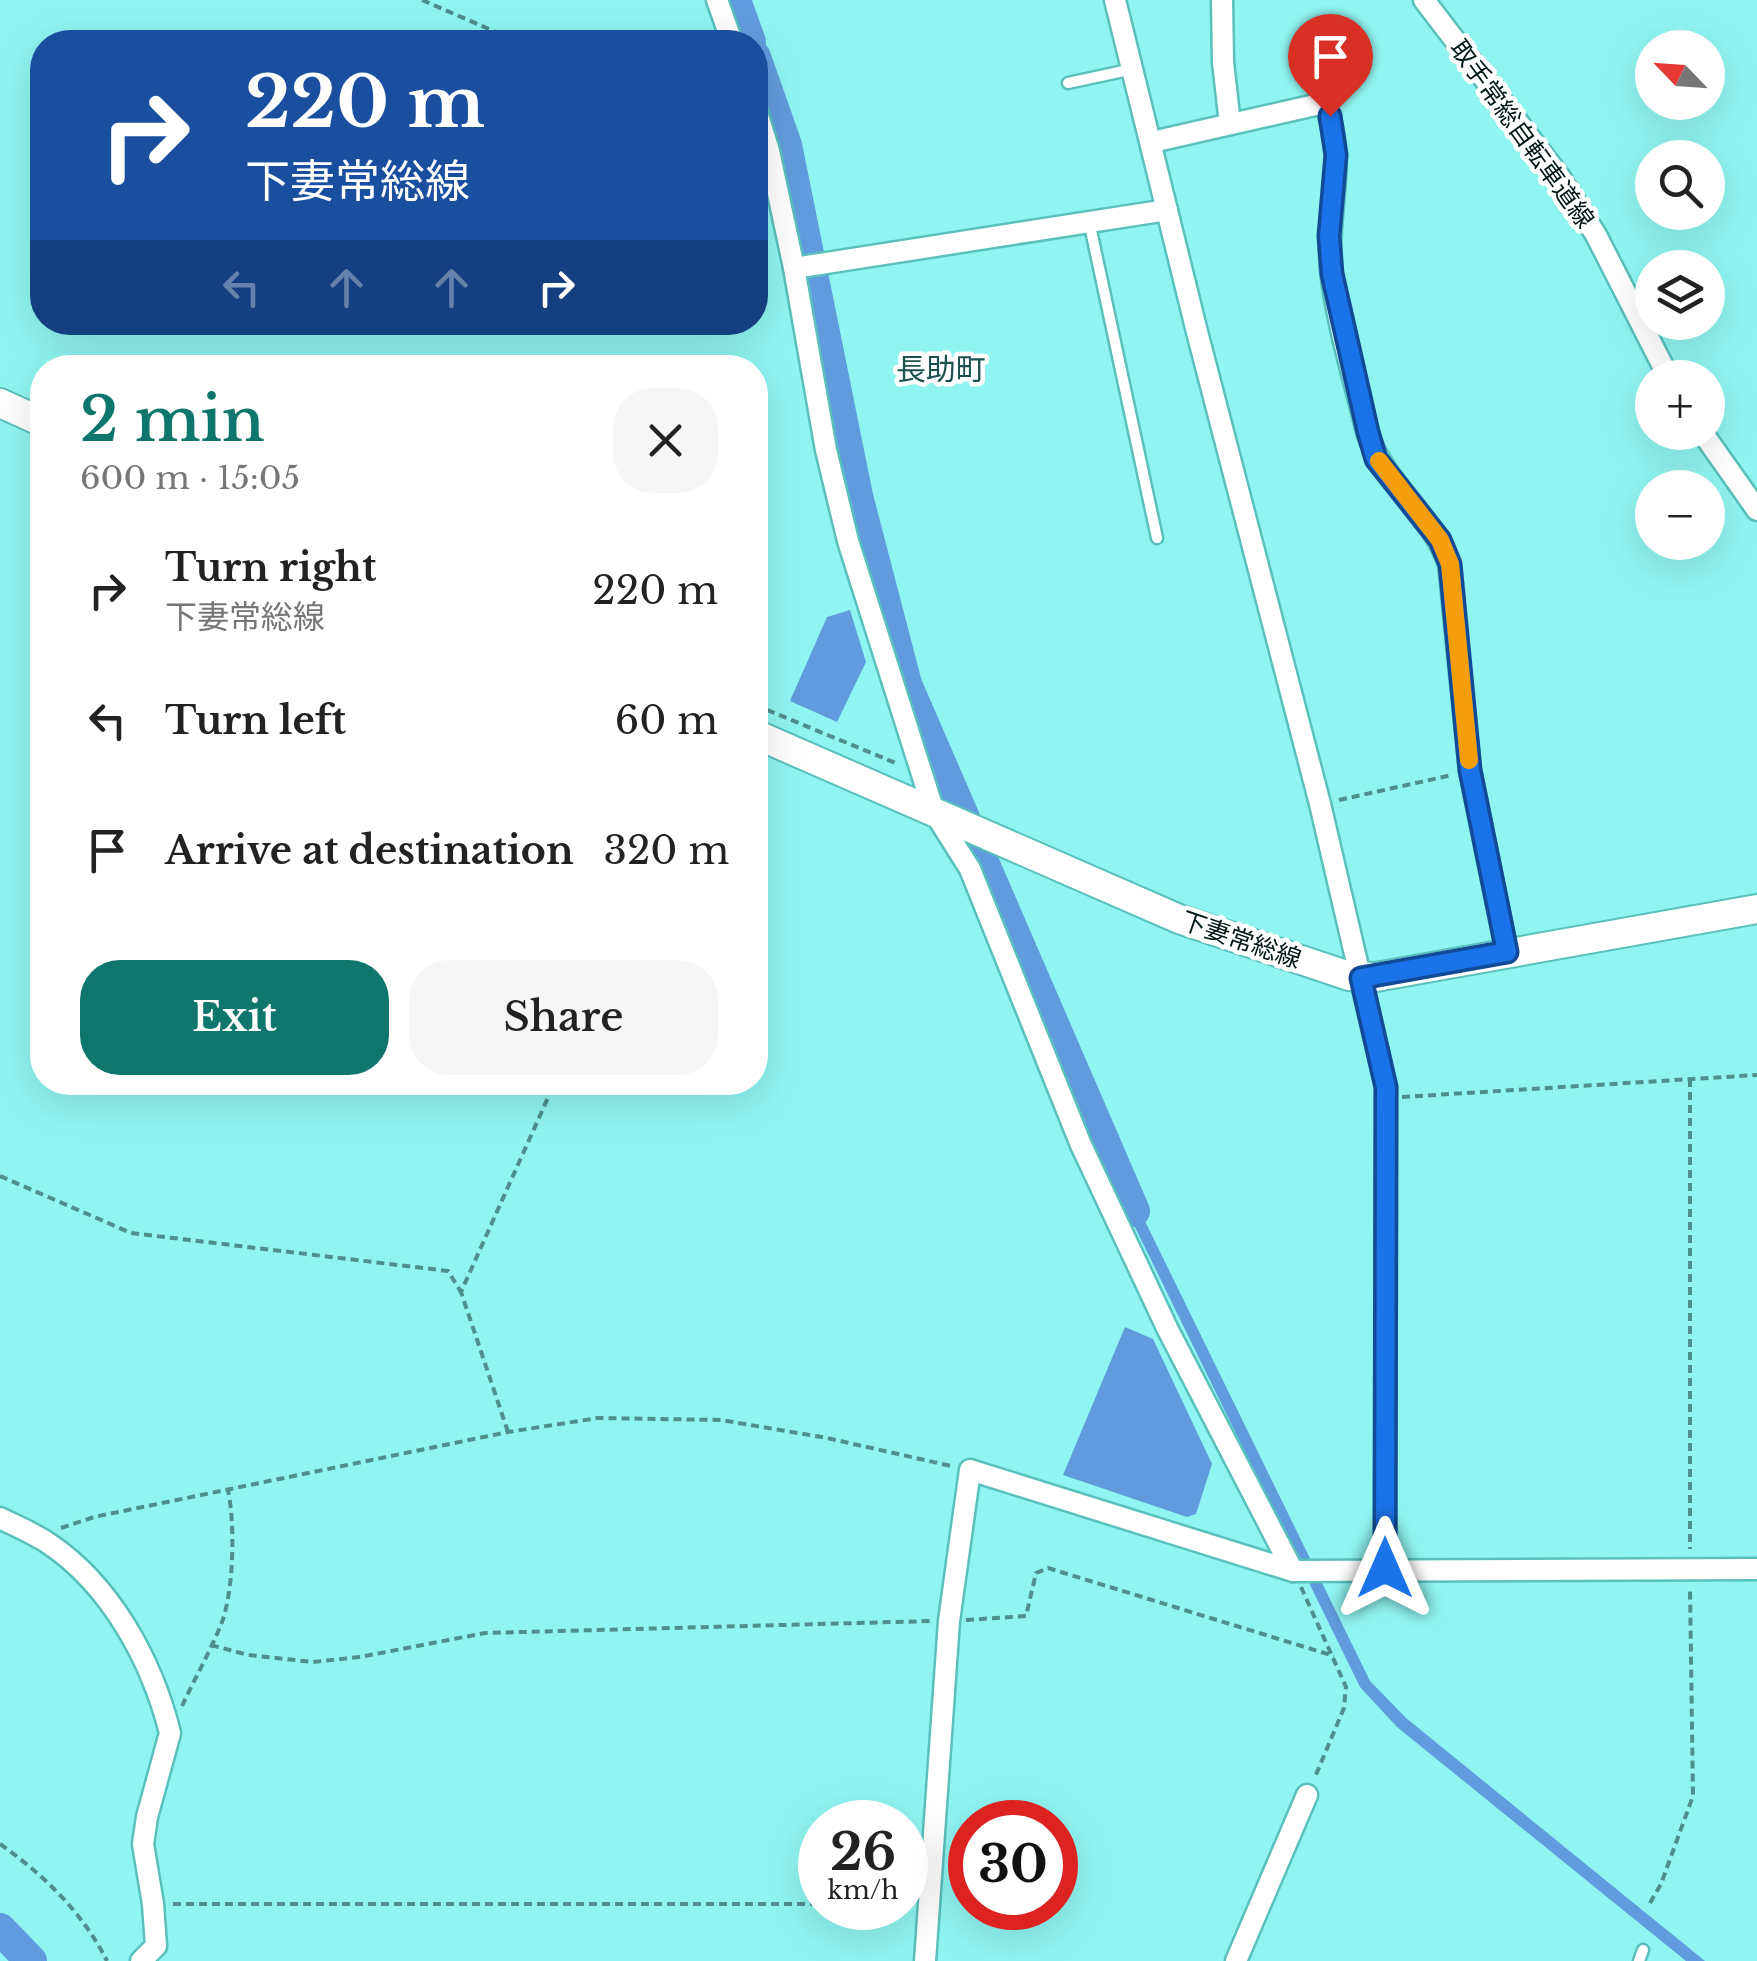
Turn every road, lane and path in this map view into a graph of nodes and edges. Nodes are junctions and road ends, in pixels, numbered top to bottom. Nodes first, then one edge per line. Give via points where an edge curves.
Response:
1 (422, 0) edge
2 (717, 0) edge
3 (1115, 0) edge
4 (1222, 0) edge
5 (1424, 0) edge
6 (492, 30) edge
7 (728, 30) edge
8 (1133, 69) junction
9 (1068, 82) dead end
10 (1230, 124) junction
11 (1152, 142) junction
12 (768, 149) edge
13 (1167, 210) junction
14 (1089, 221) junction
15 (794, 268) junction
16 (1660, 360) edge
17 (0, 403) edge
18 (30, 417) edge
19 (1715, 450) edge
20 (1757, 510) edge
21 (1158, 538) dead end
22 (768, 709) edge
23 (768, 740) edge
24 (1470, 770) junction
25 (922, 774) junction
26 (1320, 804) junction
27 (943, 816) junction
28 (1757, 909) edge
29 (1507, 952) junction
30 (1361, 978) junction
31 (1757, 1075) edge
32 (1690, 1079) junction
33 (548, 1095) edge
34 (1386, 1098) junction
35 (0, 1176) edge
36 (461, 1292) junction
37 (508, 1432) junction
38 (970, 1470) junction
39 (228, 1490) junction
40 (0, 1518) edge
41 (48, 1543) junction
42 (1385, 1568) junction
43 (1757, 1568) edge
44 (1690, 1569) junction
45 (1295, 1570) junction
46 (949, 1621) junction
47 (211, 1645) junction
48 (1334, 1656) junction
49 (168, 1726) junction
50 (1308, 1795) joint
51 (0, 1844) edge
52 (1650, 1903) dead end
53 (153, 1904) junction
54 (798, 1904) edge
55 (107, 1961) edge
56 (140, 1961) edge
57 (924, 1961) edge
58 (1236, 1961) edge

1 - 6 path
2 - 7 street
3 - 8 street
4 - 10 street
5 - 16 street, 取手常総自転車道線 via 1559,176
8 - 9 lane
8 - 11 street
10 - 11 street
10 - 24 street via 1324,104 1330,116 1336,155 1332,274 1376,459 1440,540 1450,564
11 - 13 street
12 - 15 street
13 - 14 street
13 - 26 street
14 - 15 street
14 - 21 lane
15 - 25 street via 848,541
17 - 18 main road
19 - 20 street
22 - 25 path
23 - 27 main road, 下妻常総線
24 - 26 path
24 - 29 street
25 - 27 street
26 - 30 street
27 - 30 main road, 下妻常総線 via 1179,919
27 - 45 street via 1081,1145 1168,1330
28 - 29 main road, 下妻常総線
29 - 30 main road, 下妻常総線
30 - 34 street
31 - 32 path
32 - 34 path
32 - 44 path
33 - 36 path
34 - 42 street
35 - 36 path via 131,1233 448,1271
36 - 37 path
37 - 38 path via 598,1418 721,1420
37 - 39 path
38 - 45 street
38 - 46 street
39 - 41 path via 94,1517 59,1529
39 - 47 path via 228,1591
40 - 41 street
41 - 49 street via 122,1620
42 - 44 street
42 - 45 street
43 - 44 street
44 - 52 path via 1692,1806
45 - 48 path
46 - 47 path via 485,1633 313,1662
46 - 48 path via 1026,1616 1036,1573 1048,1568
46 - 57 street
47 - 49 path
48 - 50 path via 1346,1687 1344,1708
49 - 53 street via 143,1844
50 - 58 street
51 - 55 path via 59,1892
53 - 54 path
53 - 56 street via 156,1946

